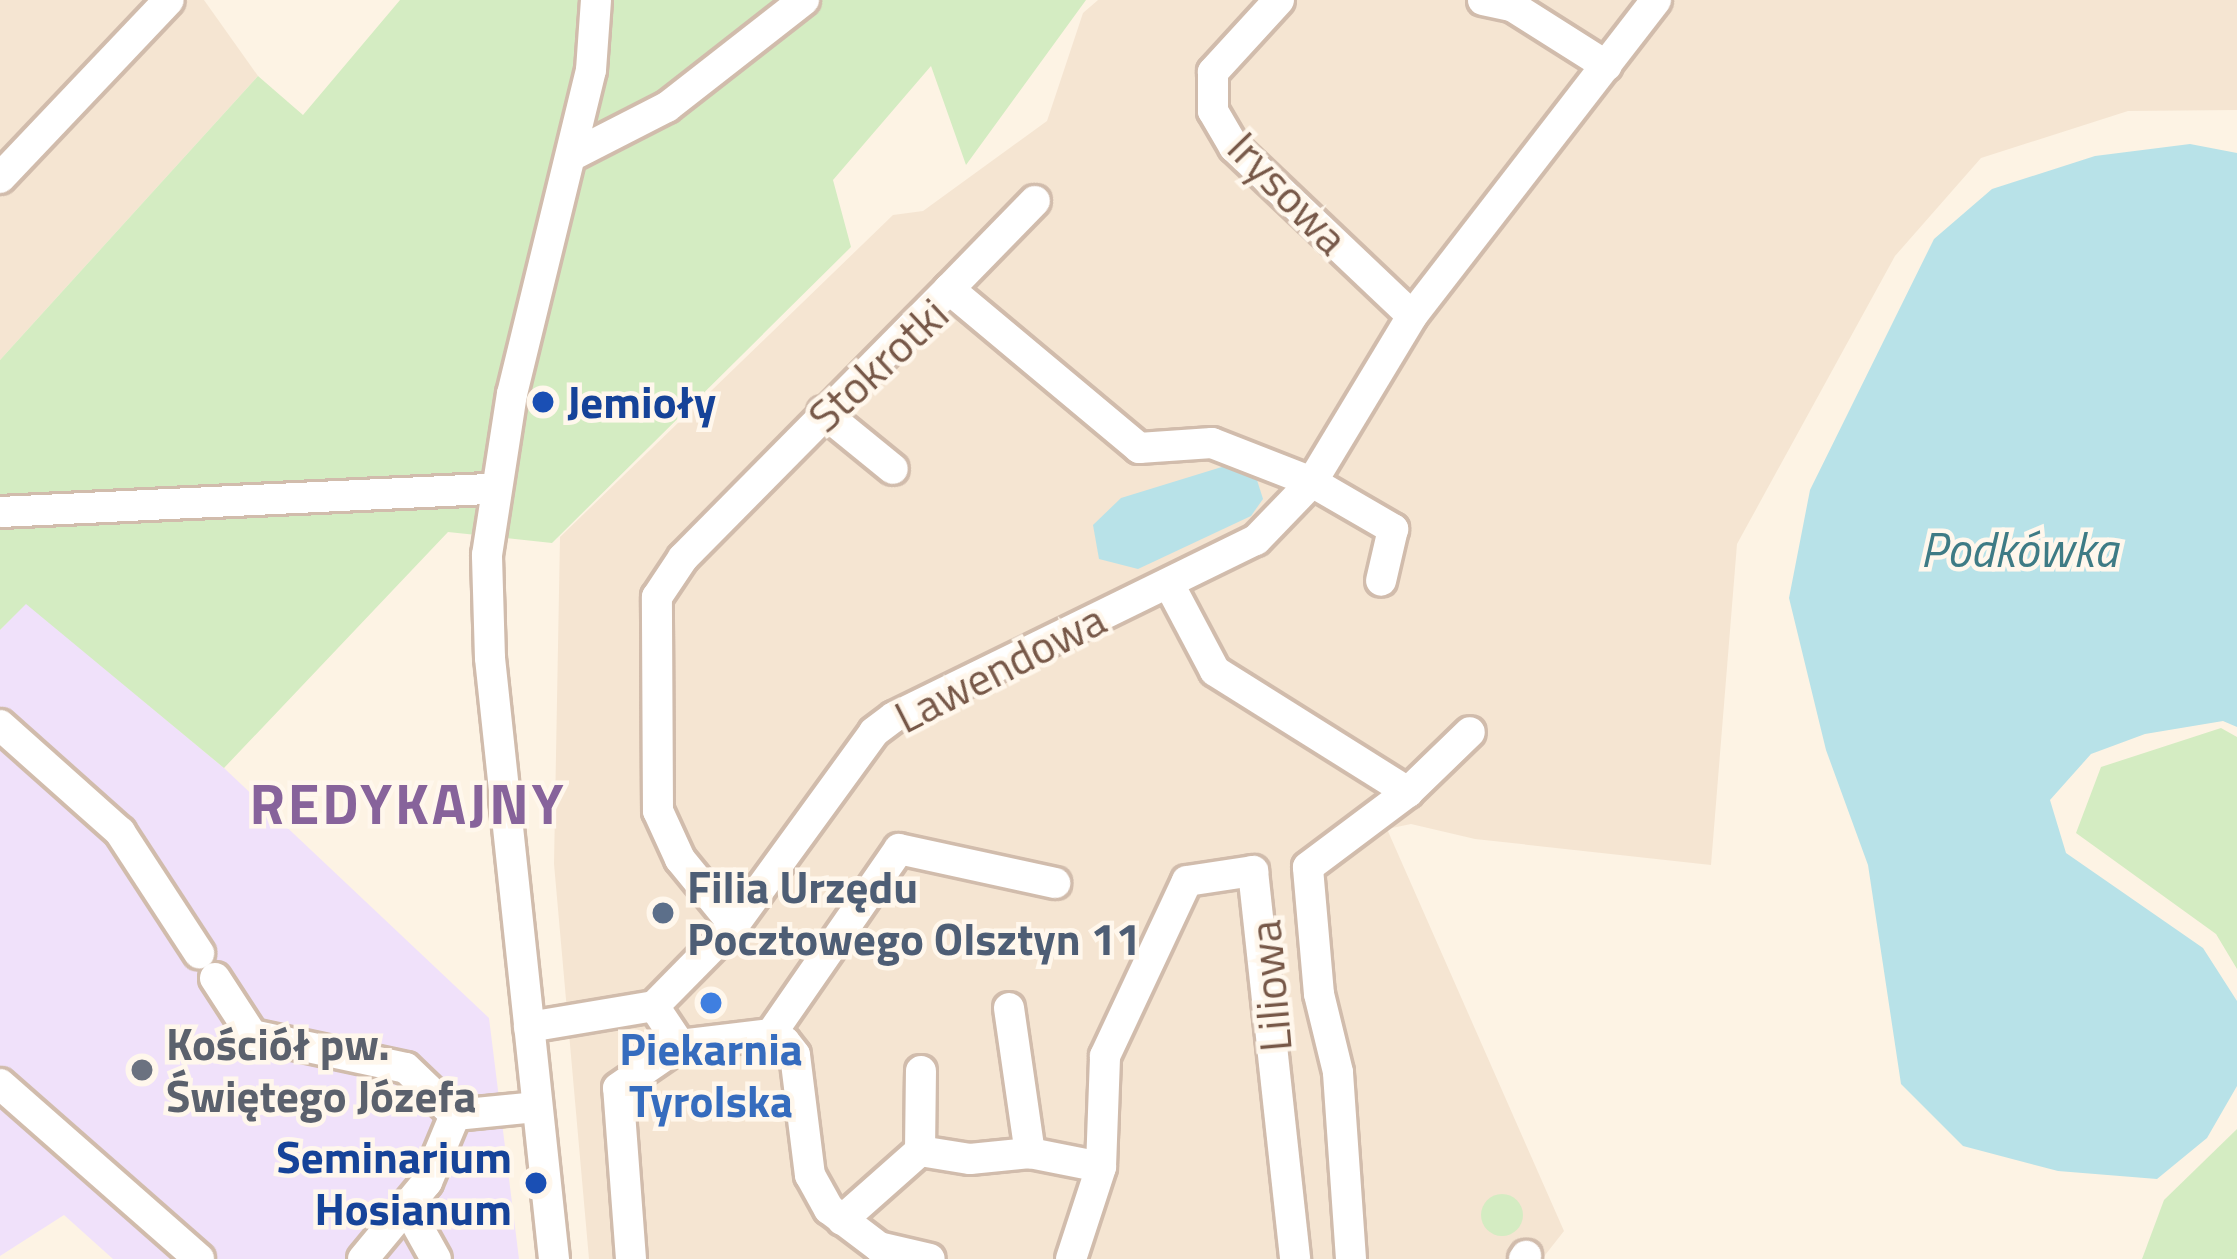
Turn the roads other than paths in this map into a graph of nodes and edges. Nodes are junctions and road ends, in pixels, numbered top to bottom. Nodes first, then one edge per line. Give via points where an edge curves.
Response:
1 (169, 0) edge
2 (596, 0) edge
3 (804, 0) edge
4 (1279, 0) edge
5 (1484, 0) edge
6 (1656, 0) edge
7 (1607, 66) junction
8 (573, 155) junction
9 (0, 178) edge
10 (1035, 201) dead end
11 (949, 290) junction
12 (1412, 316) junction
13 (823, 412) junction
14 (893, 469) dead end
15 (1312, 482) junction
16 (495, 489) junction
17 (0, 512) edge
18 (1381, 581) dead end
19 (1169, 584) junction
20 (0, 725) edge
21 (1470, 732) dead end
22 (1408, 792) junction
23 (1054, 884) dead end
24 (734, 925) junction
25 (654, 1006) junction
26 (1009, 1008) dead end
27 (529, 1027) junction
28 (771, 1034) junction
29 (680, 1045) junction
30 (921, 1071) dead end
31 (0, 1084) edge
32 (536, 1107) junction
33 (455, 1115) junction
34 (920, 1151) junction
35 (1030, 1154) junction
36 (1101, 1168) junction
37 (408, 1209) junction
38 (842, 1220) junction
39 (199, 1259) edge
40 (363, 1259) edge
41 (436, 1259) edge
42 (554, 1259) edge
43 (631, 1259) edge
44 (931, 1259) edge
45 (1071, 1259) edge
46 (1295, 1259) edge
47 (1351, 1259) edge

1 - 9 street
2 - 8 street
3 - 8 street via 667,107
4 - 12 street, Irysowa via 1213,72 1213,111 1234,147
5 - 7 street via 1512,6
6 - 7 street, Lawendowa
7 - 12 street, Lawendowa
8 - 16 street
10 - 11 street
11 - 13 street, Stokrotki
11 - 15 street, Stokrotki via 1139,448 1212,443
12 - 15 street, Lawendowa
13 - 14 street
13 - 24 street, Stokrotki via 683,558 657,597 658,811 680,859
15 - 18 street, Stokrotki via 1393,529
15 - 19 street, Lawendowa via 1256,540
16 - 17 street
16 - 27 street via 490,658
19 - 22 street via 1215,671
19 - 24 street, Lawendowa via 874,732
20 - 33 street via 121,832 252,1035 406,1068
21 - 22 street
22 - 47 street via 1308,867 1319,994 1338,1072
23 - 28 street via 898,849
24 - 25 street, Lawendowa
25 - 27 street
25 - 29 street
26 - 35 street
27 - 32 street
28 - 29 street
28 - 38 street via 796,1054 810,1175
29 - 43 street via 618,1088
30 - 34 street
31 - 39 street
32 - 33 street
32 - 42 street
33 - 37 street
34 - 35 street via 970,1159
34 - 38 street
35 - 36 street
36 - 45 street, Liliowa
36 - 46 street, Liliowa via 1105,1057 1187,881 1253,871
37 - 40 street
37 - 41 street
38 - 44 street via 879,1247

